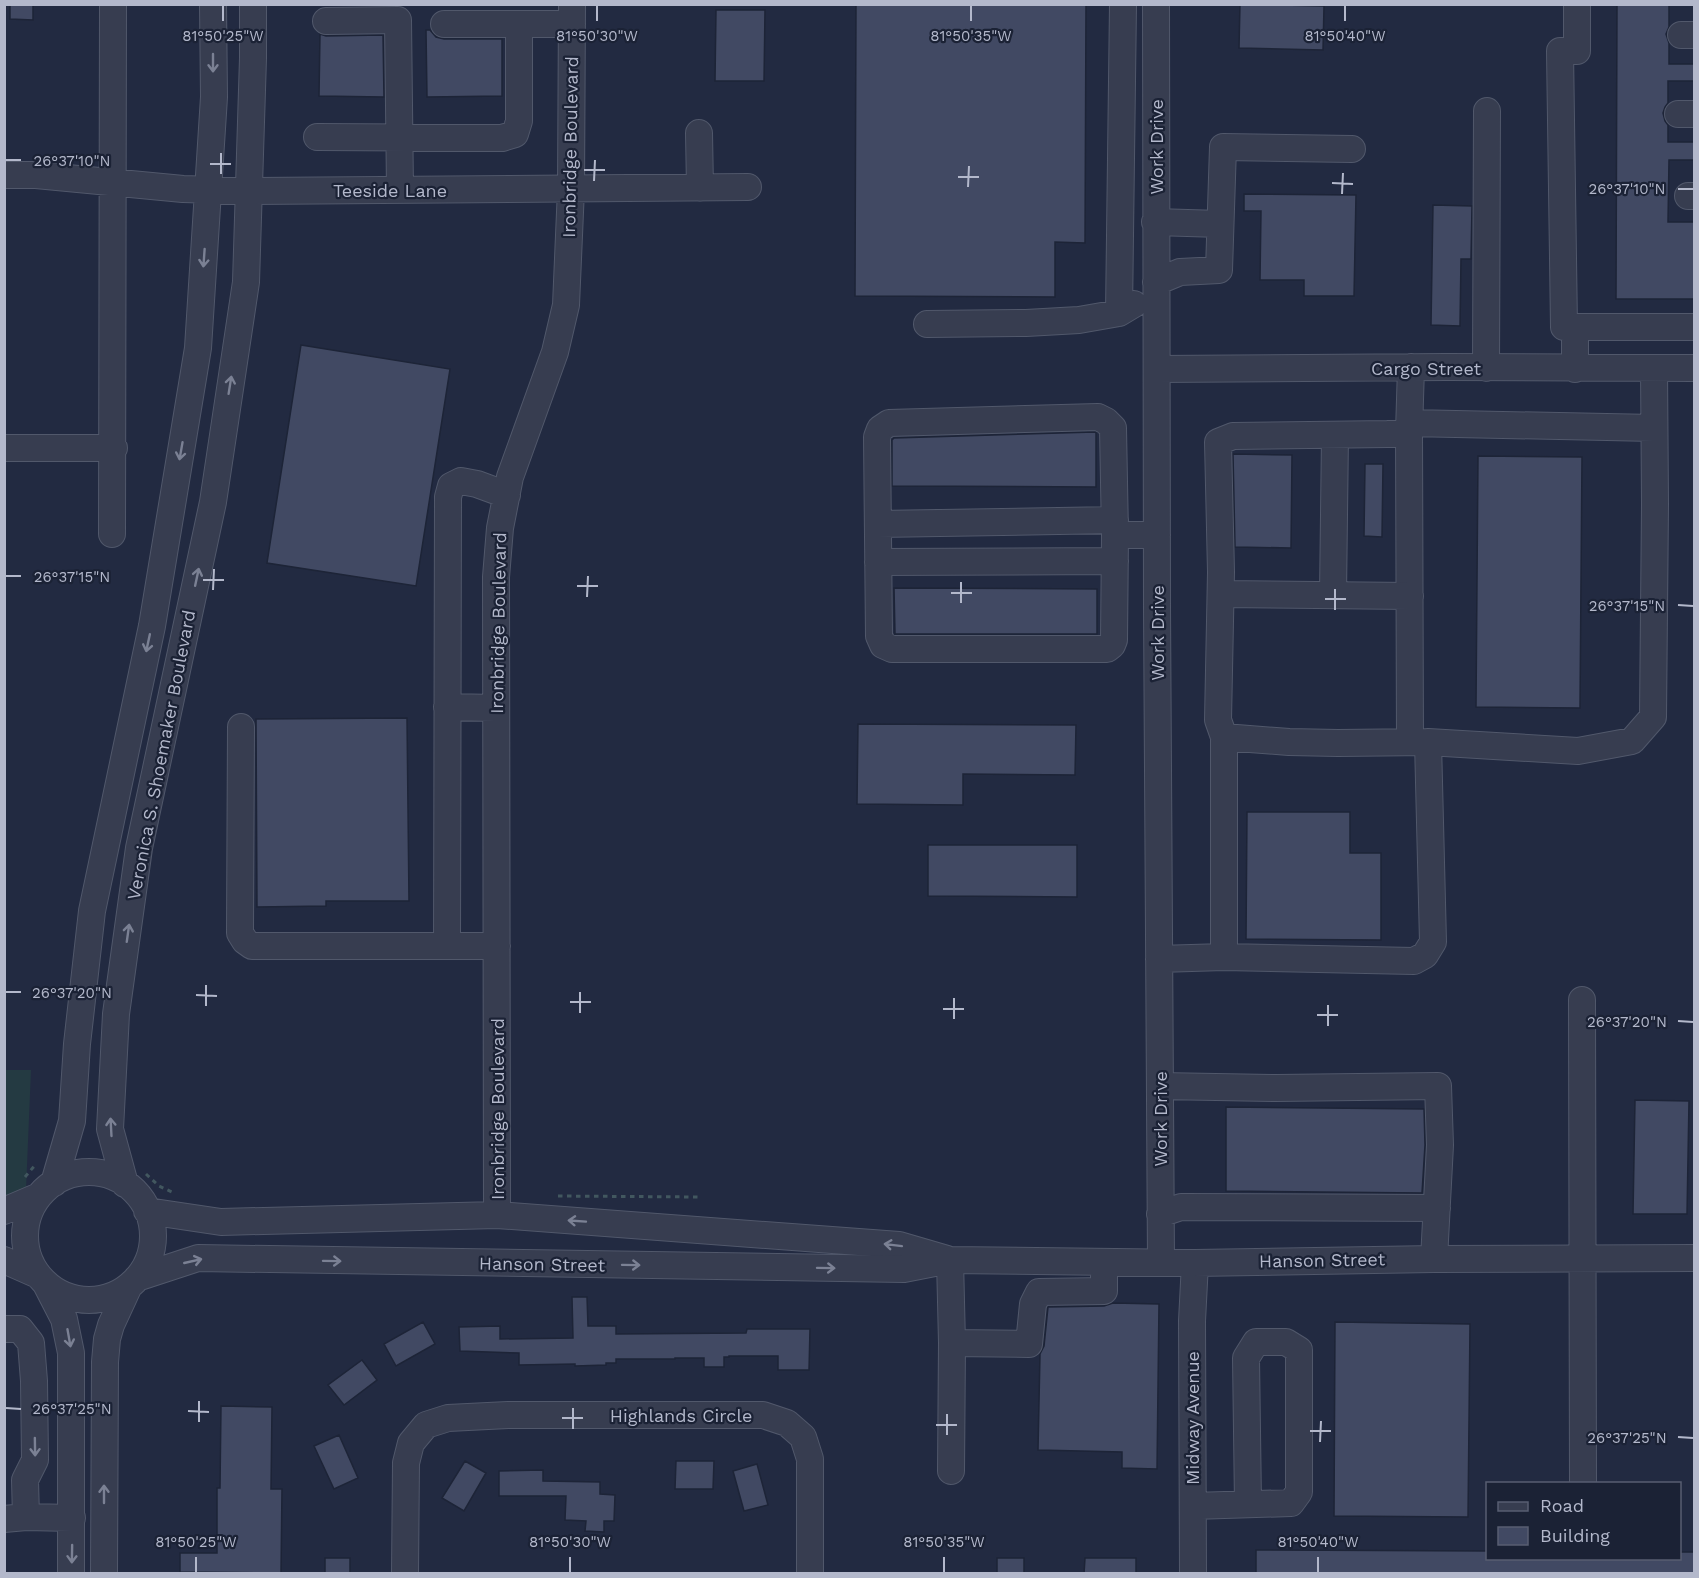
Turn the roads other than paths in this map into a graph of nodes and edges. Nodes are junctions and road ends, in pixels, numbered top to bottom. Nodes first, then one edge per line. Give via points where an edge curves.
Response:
1 (113, 4) edge
2 (213, 4) edge
3 (253, 4) edge
4 (1123, 4) edge
5 (1156, 4) edge
6 (1577, 4) edge
7 (572, 14) edge
8 (326, 21) dead end
9 (444, 24) dead end
10 (519, 24) junction
11 (1487, 111) dead end
12 (699, 133) dead end
13 (317, 137) dead end
14 (399, 138) junction
15 (1352, 149) dead end
16 (4, 175) edge
17 (113, 183) junction
18 (748, 187) dead end
19 (700, 188) junction
20 (572, 189) junction
21 (208, 190) junction
22 (400, 190) junction
23 (249, 191) junction
24 (1155, 222) junction
25 (1220, 224) junction
26 (1156, 287) junction
27 (1119, 313) junction
28 (927, 324) dead end
29 (1575, 327) junction
30 (1695, 327) edge
31 (1411, 368) junction
32 (1485, 368) junction
33 (1654, 368) junction
34 (1695, 368) edge
35 (1157, 369) junction
36 (1575, 369) junction
37 (1409, 427) junction
38 (1654, 428) junction
39 (1335, 435) junction
40 (4, 448) edge
41 (114, 448) junction
42 (507, 495) junction
43 (878, 524) junction
44 (1115, 527) junction
45 (112, 534) dead end
46 (1157, 535) junction
47 (1115, 561) junction
48 (878, 562) junction
49 (1221, 594) junction
50 (1333, 595) junction
51 (1410, 596) junction
52 (447, 707) junction
53 (496, 708) junction
54 (241, 727) dead end
55 (1224, 736) junction
56 (1419, 742) junction
57 (447, 946) junction
58 (497, 946) junction
59 (1224, 957) junction
60 (1159, 959) junction
61 (1582, 1000) dead end
62 (1160, 1086) junction
63 (134, 1178) junction
64 (37, 1187) junction
65 (1437, 1208) junction
66 (4, 1211) edge
67 (147, 1211) junction
68 (497, 1215) junction
69 (1160, 1215) junction
70 (1434, 1258) junction
71 (1582, 1258) junction
72 (1695, 1258) edge
73 (4, 1260) edge
74 (950, 1260) junction
75 (1104, 1262) junction
76 (1161, 1262) junction
77 (1195, 1263) junction
78 (42, 1280) junction
79 (133, 1282) junction
80 (12, 1329) edge
81 (952, 1343) junction
82 (951, 1471) dead end
83 (1583, 1482) edge
84 (1248, 1504) junction
85 (1193, 1506) junction
86 (15, 1518) edge
87 (72, 1518) junction
88 (71, 1574) edge
89 (104, 1574) edge
90 (405, 1574) edge
91 (810, 1574) edge
92 (1193, 1574) edge

1 - 17 street
2 -> 21 street, Veronica S. Shoemaker Boulevard via 214,97
3 - 23 street, Veronica S. Shoemaker Boulevard
4 - 27 street
5 - 24 street, Work Drive
6 - 29 street via 1577,51 1560,51 1564,327
7 - 10 street
7 - 20 street, Ironbridge Boulevard
8 - 14 street via 398,20
9 - 10 street
10 - 14 street via 519,121 515,134 502,138
11 - 32 street
12 - 19 street
13 - 14 street
14 - 22 street
15 - 25 street via 1222,147
16 - 17 street, Teeside Lane
17 - 21 street, Teeside Lane
17 - 41 street
18 - 19 street, Teeside Lane
19 - 20 street, Teeside Lane
20 - 22 street, Teeside Lane
20 - 42 street, Ironbridge Boulevard via 566,305 555,352
21 - 23 street, Teeside Lane
21 -> 64 street, Veronica S. Shoemaker Boulevard via 198,348 152,626 92,911 72,1121
22 - 23 street, Teeside Lane
63 -> 23 street, Veronica S. Shoemaker Boulevard via 110,1129 116,1014 139,848 213,502 246,282
24 - 25 street
24 - 26 street, Work Drive
25 - 26 street via 1219,270 1180,272
26 - 27 street
26 - 35 street, Work Drive
27 - 28 street via 1079,320
29 - 30 street
29 - 36 street
31 - 32 street, Cargo Street
31 - 35 street, Cargo Street
31 - 37 street
32 - 36 street, Cargo Street
33 - 34 street, Cargo Street
33 - 36 street, Cargo Street
33 - 38 street
35 - 46 street, Work Drive
37 - 38 street
37 - 39 street via 1388,434
37 - 51 street
38 - 56 street via 1653,717 1632,741 1578,751
39 - 49 street via 1233,436 1218,442
39 - 50 street
40 - 41 street
41 - 45 street
42 - 52 street via 460,481 450,486
42 - 53 street, Ironbridge Boulevard via 496,577
43 - 44 street
43 - 44 street via 877,437 889,423 1098,417 1113,428
43 - 48 street
44 - 46 street
44 - 47 street
46 - 60 street, Work Drive
47 - 48 street
47 - 48 street via 1114,640 1107,649 892,649 883,645 879,636
49 - 50 street
49 - 55 street via 1218,720
50 - 51 street
51 - 56 street
52 - 53 street
52 - 57 street
53 - 58 street, Ironbridge Boulevard
54 - 57 street via 240,933 245,941 252,946
55 - 56 street via 1289,742
55 - 59 street
56 - 59 street via 1433,942 1425,955 1414,961
57 - 58 street
58 - 68 street, Ironbridge Boulevard
59 - 60 street
60 - 62 street, Work Drive
61 - 71 street
62 - 65 street via 1438,1086
62 - 69 street, Work Drive
63 - 64 street via 89,1172
63 - 67 street
64 - 66 street
64 - 78 street via 25,1226 25,1244 29,1260
65 - 69 street via 1181,1207
65 - 70 street
67 - 68 street, Hanson Street via 221,1222
67 - 79 street via 152,1246 147,1263
74 -> 68 street, Hanson Street via 899,1245
69 - 76 street, Work Drive
70 - 71 street, Hanson Street
70 - 77 street, Hanson Street
71 - 72 street, Hanson Street
71 - 83 street
73 - 78 street, Hanson Street
74 - 75 street, Hanson Street
79 -> 74 street, Hanson Street via 198,1258 904,1269
74 - 81 street
75 - 76 street, Hanson Street
75 - 81 street via 1104,1291 1039,1292 1029,1344
76 - 77 street, Hanson Street
77 - 85 street, Midway Avenue
78 - 79 street, Hanson Street via 61,1294 96,1300 114,1295
78 -> 87 street via 64,1319 71,1353
89 -> 79 street via 107,1339
80 -> 86 street via 31,1343 34,1381 35,1460
81 - 82 street
84 - 84 street via 1291,1503 1299,1492 1299,1350 1286,1342 1256,1342 1246,1358
84 - 85 street
85 - 92 street, Midway Avenue
86 - 87 street
87 -> 88 street
90 - 91 street, Highlands Circle via 406,1463 411,1443 426,1425 448,1418 508,1415 763,1415 787,1423 802,1437 810,1459

